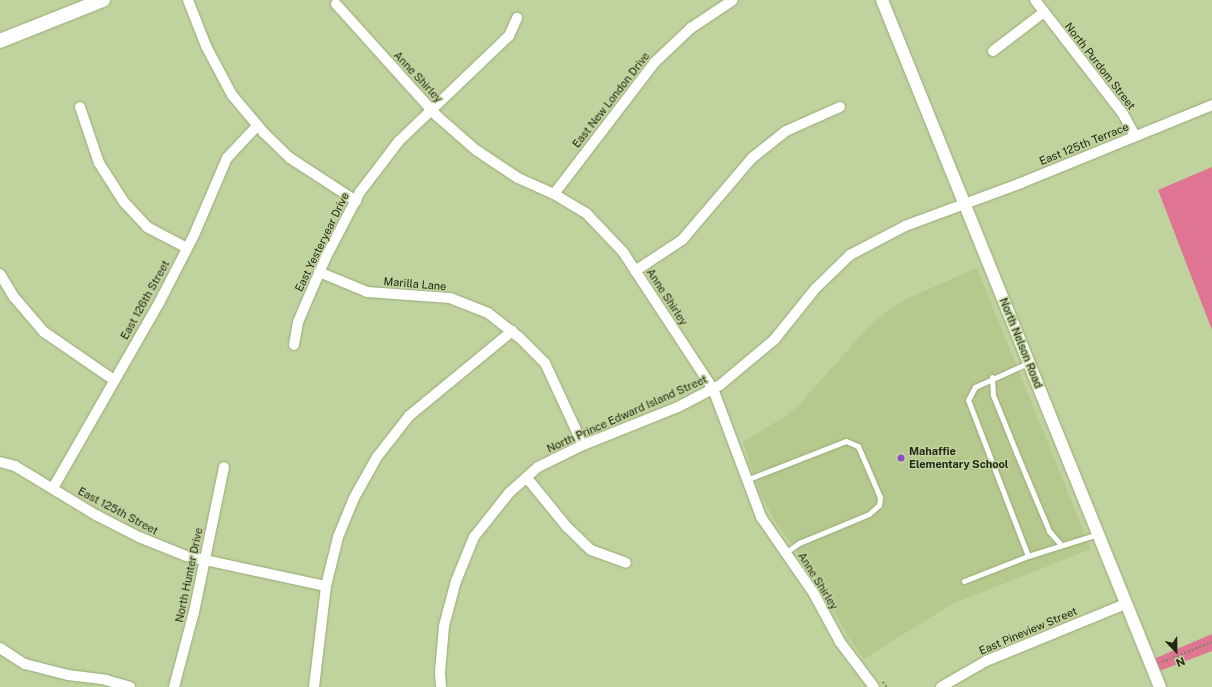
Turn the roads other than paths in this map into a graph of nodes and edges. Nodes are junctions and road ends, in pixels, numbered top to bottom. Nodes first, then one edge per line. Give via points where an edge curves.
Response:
1 (103, 0) edge
2 (188, 0) edge
3 (733, 0) edge
4 (882, 0) edge
5 (1035, 0) edge
6 (336, 4) dead end
7 (1044, 12) junction
8 (517, 18) dead end
9 (0, 41) edge
10 (993, 51) dead end
11 (1212, 105) edge
12 (80, 107) dead end
13 (840, 107) dead end
14 (432, 109) junction
15 (257, 126) junction
16 (1135, 136) junction
17 (554, 194) junction
18 (356, 201) junction
19 (965, 204) junction
20 (187, 248) junction
21 (635, 271) junction
22 (319, 272) junction
23 (0, 274) edge
24 (512, 331) junction
25 (294, 345) dead end
26 (1029, 362) junction
27 (992, 377) junction
28 (114, 380) junction
29 (713, 389) junction
30 (583, 445) junction
31 (0, 462) edge
32 (224, 467) dead end
33 (527, 478) junction
34 (746, 480) junction
35 (53, 488) junction
36 (1098, 534) junction
37 (1061, 545) junction
38 (786, 552) junction
39 (1028, 556) junction
40 (206, 559) junction
41 (626, 563) dead end
42 (964, 581) dead end
43 (326, 586) junction
44 (1126, 604) junction
45 (0, 648) edge
46 (130, 687) edge
47 (174, 687) edge
48 (314, 687) edge
49 (441, 687) edge
50 (874, 687) edge
51 (941, 687) edge
52 (1160, 687) edge

1 - 9 main road
2 - 15 street via 206,46 232,95
3 - 17 street, East New London Drive via 691,28 654,63
4 - 19 street, North Nelson Road
5 - 7 street, North Purdom Street
6 - 14 street, Anne Shirley
7 - 10 street
7 - 16 street, North Purdom Street via 1123,114
8 - 14 street, East Yesteryear Drive via 509,36
11 - 16 street, East 125th Terrace
12 - 20 street via 99,163 124,202 147,227
13 - 21 street via 786,132 752,158 682,240
14 - 17 street, Anne Shirley via 476,150 518,178
14 - 18 street, East Yesteryear Drive via 400,141
15 - 18 street via 290,158
15 - 20 street, East 126th Street via 227,158
16 - 19 street, East 125th Terrace
17 - 21 street, Anne Shirley via 586,213 623,252
18 - 22 street, East Yesteryear Drive
19 - 26 street, North Nelson Road
19 - 29 street, North Prince Edward Island Street via 905,226 850,255 815,289 774,340
20 - 28 street, East 126th Street via 160,301
21 - 29 street, Anne Shirley
22 - 24 street, Marilla Lane via 367,292 450,298 488,313
22 - 25 street, East Yesteryear Drive via 298,322
23 - 28 street via 14,298 44,332
24 - 30 street, Marilla Lane via 545,363
24 - 43 street via 409,416 377,457 354,498 338,537
26 - 27 lane
26 - 36 street, North Nelson Road
27 - 37 lane via 993,395 1019,459 1049,531
27 - 39 lane via 975,386 968,400
28 - 35 street, East 126th Street
29 - 30 street, North Prince Edward Island Street via 678,407
29 - 34 street, Anne Shirley
30 - 33 street, North Prince Edward Island Street via 538,468
31 - 35 street, East 125th Street via 15,466
32 - 40 street, North Hunter Drive
33 - 41 street via 567,527 591,550
33 - 49 street, North Prince Edward Island Street via 509,493 474,537 456,581 444,626
34 - 38 street, Anne Shirley via 761,517
34 - 38 lane via 846,441 858,446 880,497 879,505 869,514 799,543
35 - 40 street, East 125th Street via 139,537 186,556
36 - 37 lane
36 - 44 street, North Nelson Road
37 - 39 lane
38 - 50 street, Anne Shirley via 813,592 840,642
39 - 42 lane
40 - 43 street, East 125th Street
40 - 47 street, North Hunter Drive
43 - 48 street
44 - 51 street, East Pineview Street via 986,661
44 - 52 street, North Nelson Road
45 - 46 street via 25,664

